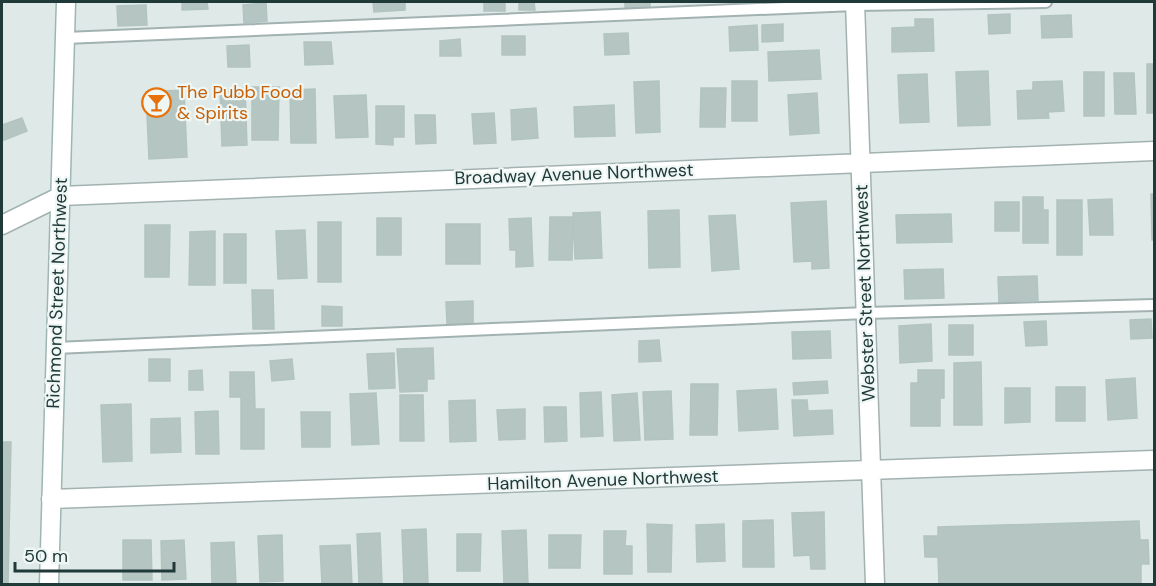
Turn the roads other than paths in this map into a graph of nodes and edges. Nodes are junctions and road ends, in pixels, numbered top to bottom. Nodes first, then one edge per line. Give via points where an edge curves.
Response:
1 (66, 2) edge
2 (1046, 2) edge
3 (855, 3) edge
4 (65, 38) junction
5 (1155, 151) edge
6 (861, 161) junction
7 (61, 196) junction
8 (2, 225) edge
9 (1155, 305) edge
10 (866, 314) junction
11 (55, 348) junction
12 (1155, 460) edge
13 (870, 471) junction
14 (51, 499) junction
15 (49, 585) edge
16 (875, 585) edge

1 - 4 street, Richmond Street Northwest
2 - 3 lane
3 - 4 lane
3 - 6 street, Webster Street Northwest
4 - 7 street, Richmond Street Northwest
5 - 6 street, Broadway Avenue Northwest
6 - 7 street, Broadway Avenue Northwest
6 - 10 street, Webster Street Northwest
7 - 8 street, Broadway Avenue Northwest
7 - 11 street, Richmond Street Northwest
9 - 10 lane
10 - 11 lane
10 - 13 street, Webster Street Northwest
11 - 14 street, Richmond Street Northwest
12 - 13 street, Hamilton Avenue Northwest
13 - 14 street, Hamilton Avenue Northwest
13 - 16 street, Webster Street Northwest
14 - 15 street, Richmond Street Northwest

